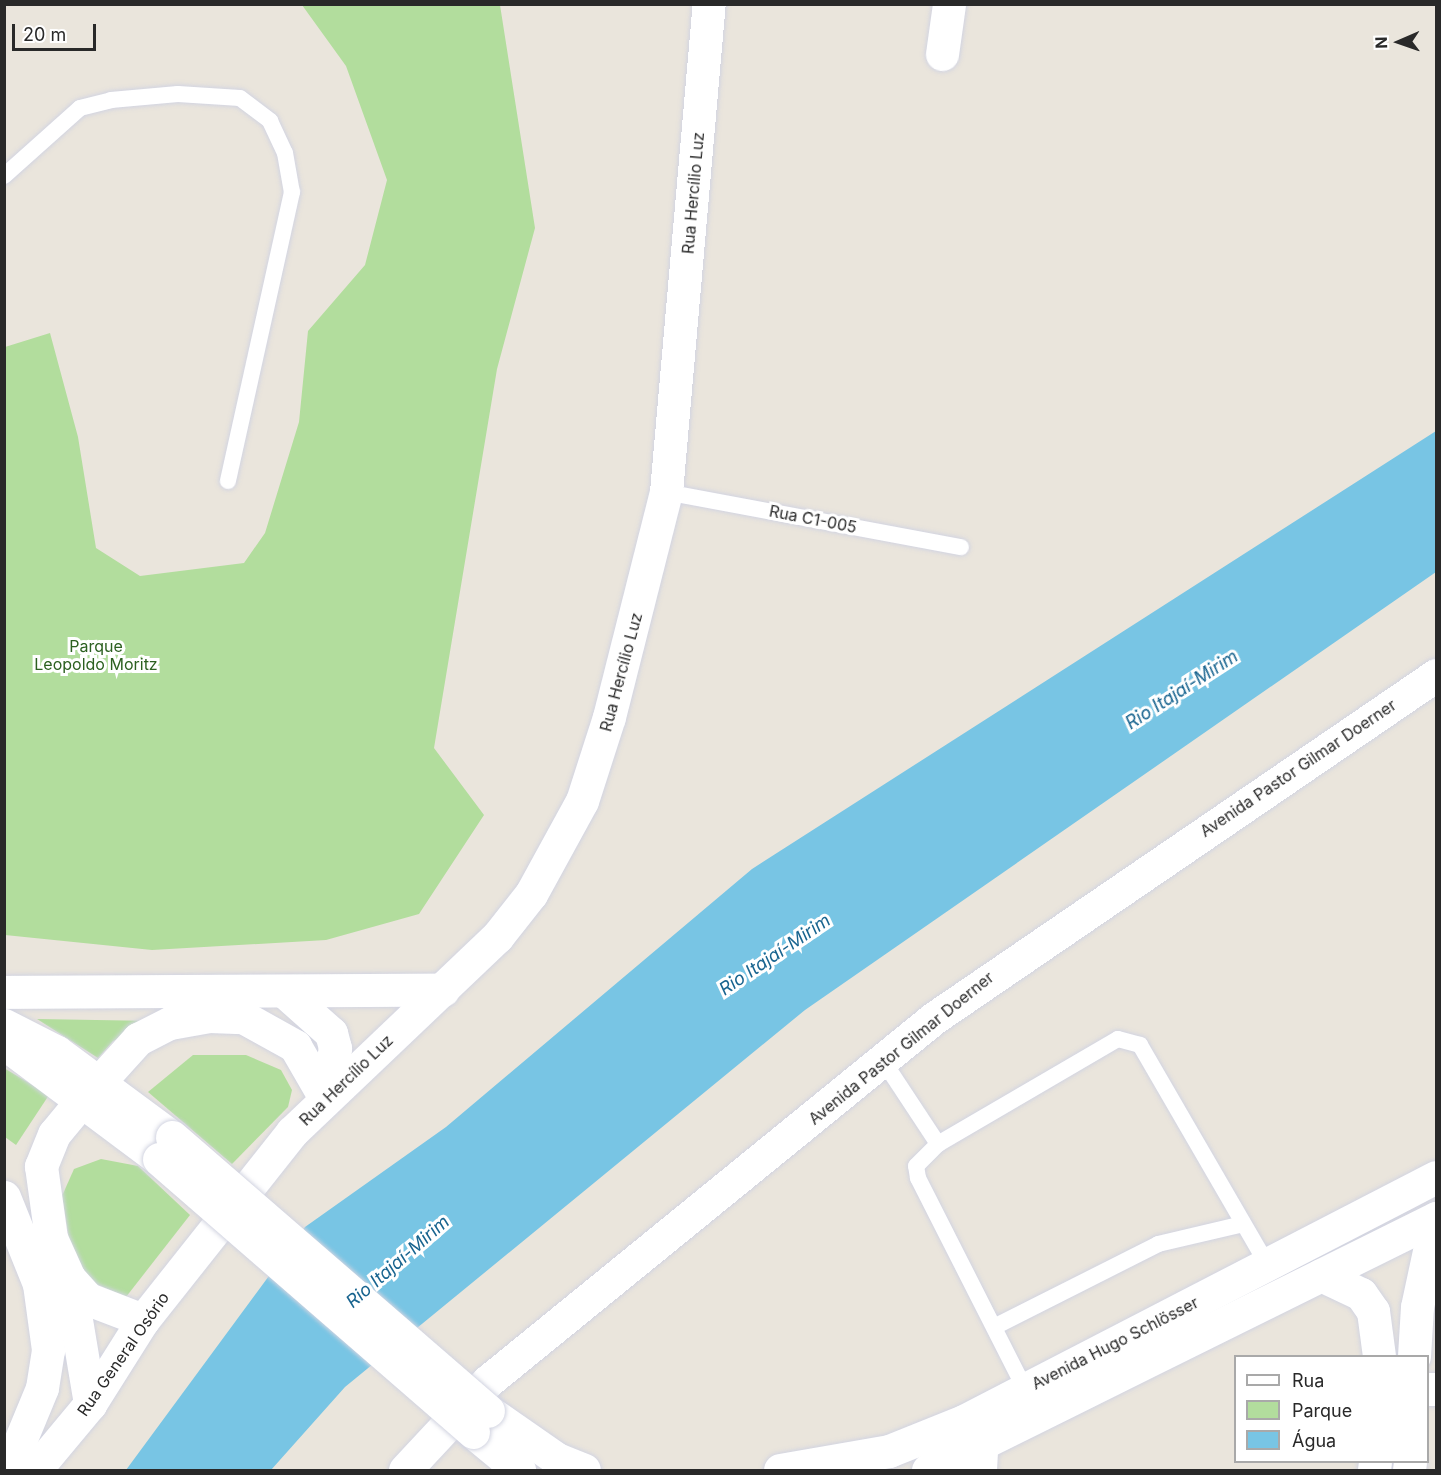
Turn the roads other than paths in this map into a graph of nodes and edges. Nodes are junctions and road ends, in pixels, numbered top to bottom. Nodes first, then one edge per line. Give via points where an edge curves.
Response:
1 (709, 4) edge
2 (949, 4) edge
3 (942, 54) dead end
4 (4, 176) edge
5 (228, 482) dead end
6 (666, 492) junction
7 (960, 547) dead end
8 (1437, 675) edge
9 (443, 990) junction
10 (4, 992) edge
11 (287, 994) junction
12 (4, 1025) edge
13 (4, 1043) edge
14 (882, 1059) junction
15 (91, 1090) junction
16 (325, 1098) junction
17 (938, 1144) junction
18 (1437, 1177) edge
19 (4, 1197) edge
20 (232, 1208) joint
21 (1436, 1218) edge
22 (1243, 1224) junction
23 (1267, 1264) junction
24 (1321, 1275) junction
25 (69, 1278) junction
26 (143, 1320) junction
27 (994, 1327) junction
28 (1379, 1353) edge
29 (1422, 1353) edge
30 (42, 1388) junction
31 (1025, 1389) junction
32 (90, 1404) junction
33 (480, 1422) junction
34 (981, 1460) edge
35 (8, 1470) edge
36 (35, 1470) edge
37 (405, 1470) edge
38 (519, 1470) edge
39 (584, 1470) edge
40 (780, 1470) edge
41 (928, 1470) edge

1 - 6 main road, Rua Hercílio Luz
2 - 3 main road
4 - 5 lane via 80,108 111,100 178,94 240,98 270,121 285,153 292,192
6 - 7 lane, Rua C1-005
6 - 9 main road, Rua Hercílio Luz via 609,717 582,801 531,894
8 - 14 main road, Avenida Pastor Gilmar Doerner via 1008,963
9 - 11 main road
9 - 16 main road, Rua Hercílio Luz
10 - 11 main road via 172,987
11 - 16 main road via 331,1033 335,1048
12 - 15 main road
13 - 15 main road
14 - 17 lane
14 - 37 main road, Avenida Pastor Gilmar Doerner via 488,1381
15 - 16 main road via 138,1039 170,1023 209,1016 243,1017 295,1046
15 - 25 main road via 54,1134 41,1166 51,1238
15 - 33 main road, bridge via 153,1137
16 - 20 main road, Rua Hercílio Luz
17 - 22 lane via 1118,1039 1129,1039 1140,1046
17 - 27 lane via 921,1156 918,1179
18 - 23 main road, Avenida Hugo Schlösser
19 - 30 main road via 31,1259 45,1316 48,1350
20 - 26 main road, Rua General Osório
21 - 24 main road, Avenida Hugo Schlösser
21 - 29 main road
22 - 23 lane
22 - 27 lane via 1158,1244
23 - 31 main road, Avenida Hugo Schlösser
24 - 28 main road via 1361,1294 1378,1327
24 - 34 main road, Avenida Hugo Schlösser
25 - 26 main road via 88,1299
25 - 32 main road
26 - 32 main road, Rua General Osório
27 - 31 lane
28 - 29 main road
30 - 32 main road
30 - 35 main road
31 - 40 main road, Avenida Hugo Schlösser via 889,1451
32 - 36 main road, Rua General Osório
33 - 38 main road
33 - 39 main road
34 - 41 main road, Avenida Hugo Schlösser

